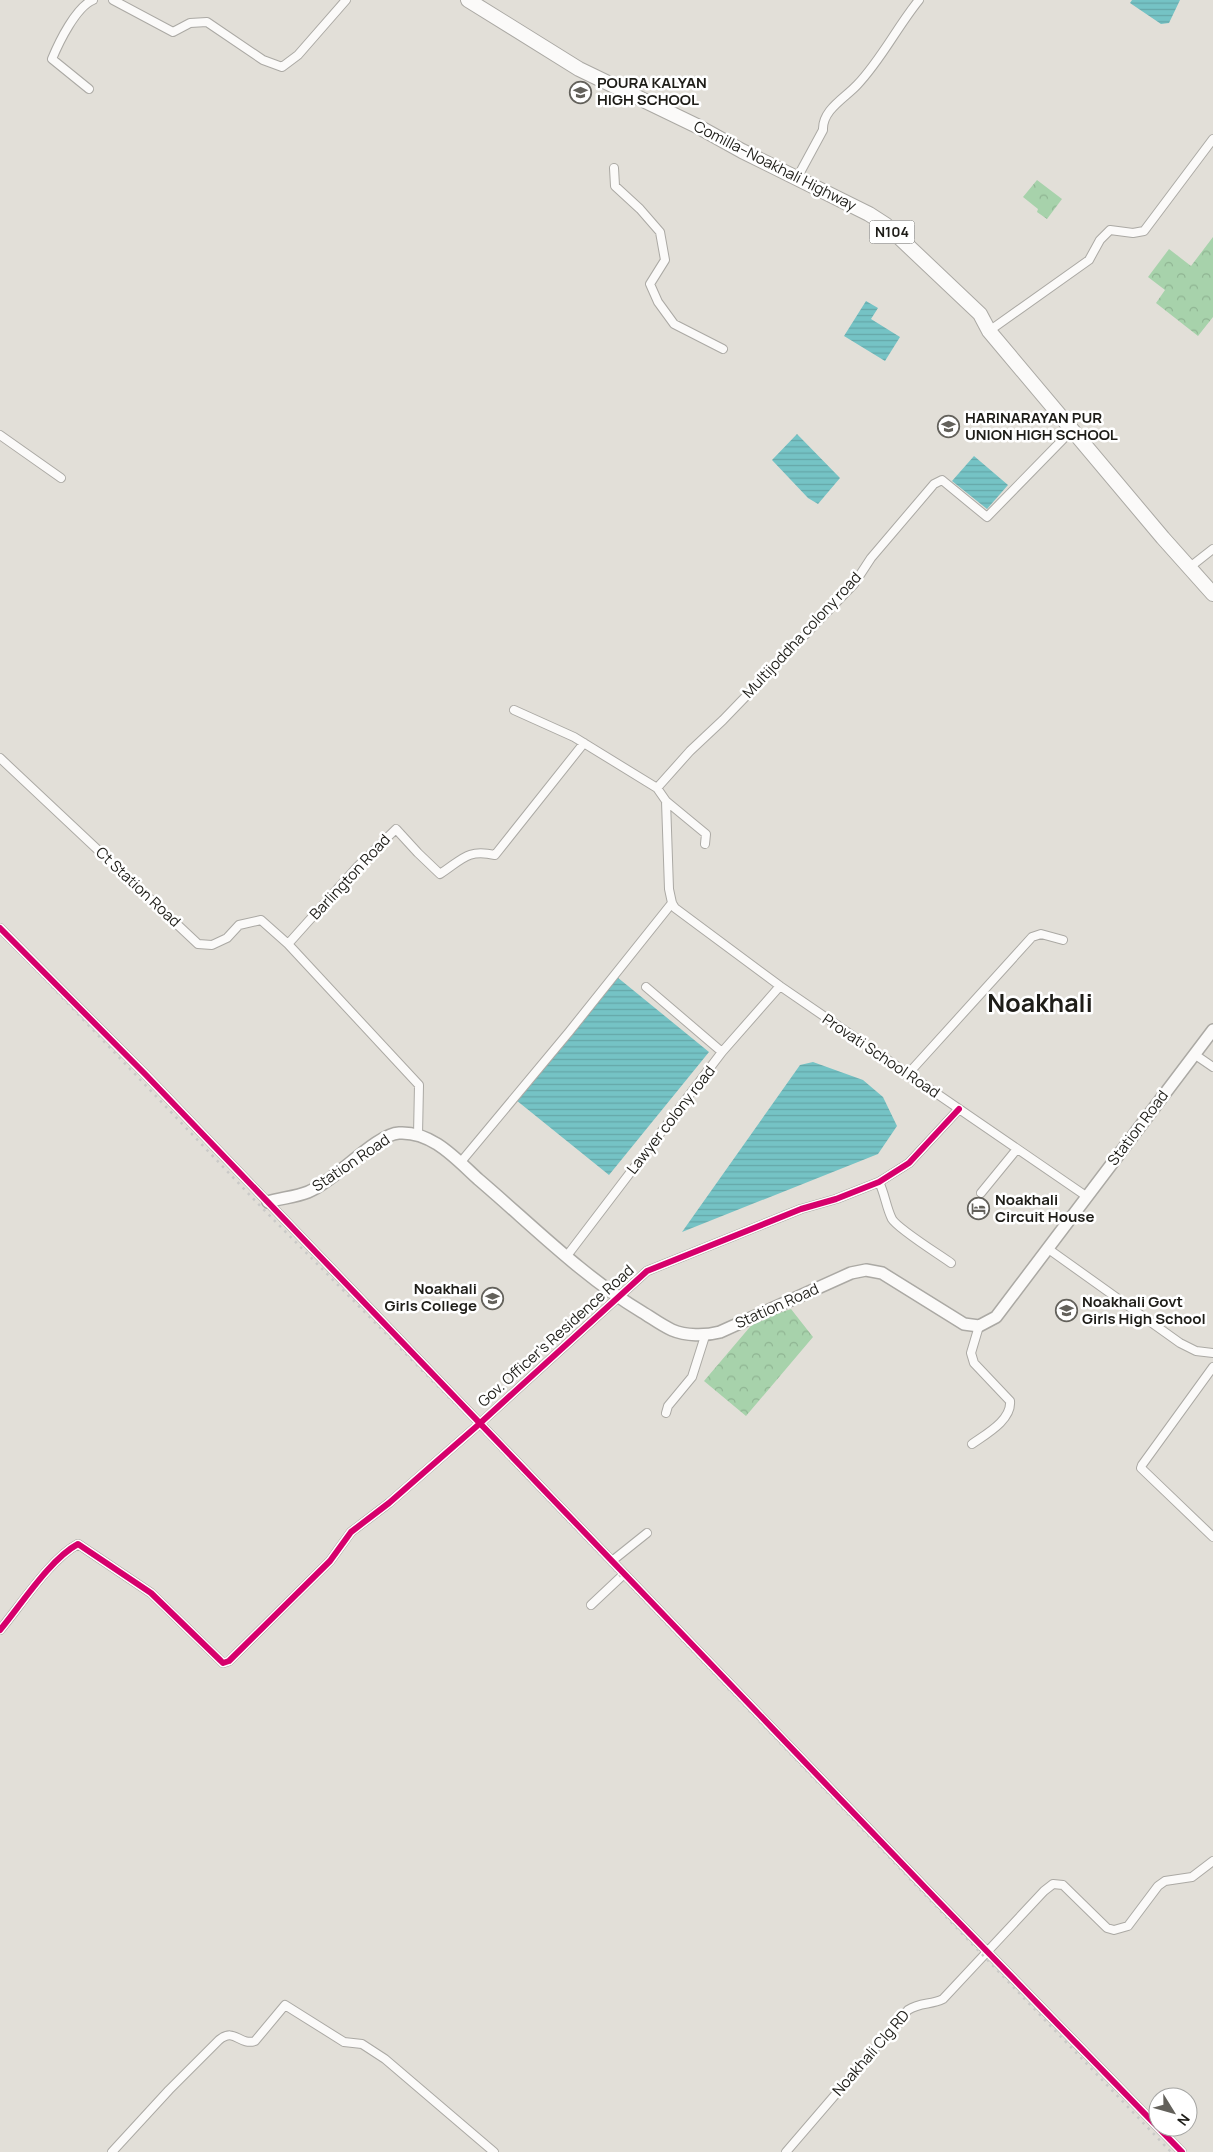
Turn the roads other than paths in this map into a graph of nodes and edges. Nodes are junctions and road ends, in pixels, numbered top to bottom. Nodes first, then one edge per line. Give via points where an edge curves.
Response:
1 (93, 0) edge
2 (113, 0) edge
3 (346, 0) edge
4 (468, 0) edge
5 (919, 0) edge
6 (89, 90) dead end
7 (1213, 139) edge
8 (614, 168) dead end
9 (797, 178) junction
10 (989, 331) junction
11 (723, 350) dead end
12 (1073, 429) junction
13 (0, 435) edge
14 (61, 478) dead end
15 (1213, 549) edge
16 (1190, 567) junction
17 (1213, 594) edge
18 (514, 710) dead end
19 (584, 743) junction
20 (0, 758) edge
21 (662, 785) junction
22 (666, 801) junction
23 (705, 844) dead end
24 (672, 903) junction
25 (0, 928) edge
26 (1063, 940) dead end
27 (288, 944) junction
28 (780, 986) junction
29 (646, 987) dead end
30 (1213, 1030) edge
31 (722, 1052) junction
32 (1194, 1054) junction
33 (1213, 1067) edge
34 (907, 1075) junction
35 (959, 1109) junction
36 (418, 1135) junction
37 (1017, 1149) junction
38 (460, 1163) junction
39 (879, 1182) junction
40 (980, 1193) dead end
41 (1086, 1196) junction
42 (268, 1202) junction
43 (1047, 1248) junction
44 (566, 1257) junction
45 (951, 1263) dead end
46 (618, 1298) junction
47 (979, 1326) junction
48 (705, 1336) junction
49 (1213, 1353) edge
50 (1213, 1367) edge
51 (666, 1413) dead end
52 (480, 1421) junction
53 (972, 1444) dead end
54 (647, 1533) dead end
55 (1213, 1537) edge
56 (612, 1561) junction
57 (624, 1574) junction
58 (591, 1605) dead end
59 (0, 1630) edge
60 (1213, 1860) edge
61 (987, 1952) junction
62 (112, 2152) edge
63 (494, 2152) edge
64 (786, 2152) edge
65 (1182, 2152) edge

1 - 6 street via 60,40 52,59
2 - 3 street via 173,32 190,23 207,22 263,60 282,67 298,55
4 - 9 highway, Comilla–Noakhali Highway / N104 via 579,69
5 - 9 street via 868,71 831,110
7 - 10 street via 1144,230 1133,233 1110,230 1089,260
8 - 11 street via 615,186 660,232 665,260 650,284 658,302 674,324
9 - 10 highway, Comilla–Noakhali Highway / N104 via 886,226 980,314
10 - 12 highway, Comilla–Noakhali Highway / N104
12 - 16 highway, Comilla–Noakhali Highway / N104
12 - 21 street, Multijoddha colony road via 988,517 942,480 934,484 871,558 854,584 690,751
13 - 14 street
15 - 16 street
16 - 17 highway, Comilla–Noakhali Highway / N104
18 - 19 street
19 - 21 street
19 - 27 street, Barlington Road via 495,855 471,853 440,874 396,829
20 - 27 street, Ct Station Road via 198,944 212,945 227,938 239,925 261,920
21 - 22 street
22 - 23 street via 706,834
22 - 24 street
24 - 28 street, Provati School Road via 705,932
24 - 38 street
25 - 42 street
26 - 34 street via 1041,934 1032,937
27 - 36 street via 419,1085
28 - 31 street, Lawyer colony road
28 - 34 street, Provati School Road
29 - 31 street
30 - 32 street, Station Road
31 - 44 street, Lawyer colony road
32 - 33 street
32 - 41 street, Station Road
34 - 35 street, Provati School Road
35 - 37 street, Provati School Road
35 - 39 street, Gov. Officer's Residence Road via 909,1163
36 - 38 street, Station Road via 426,1137
36 - 42 street, Station Road via 398,1133 386,1136 309,1192
37 - 40 street
37 - 41 street, Provati School Road
38 - 44 street, Station Road
39 - 45 street via 893,1220
39 - 46 street, Gov. Officer's Residence Road via 801,1209 647,1271
41 - 43 street, Station Road
42 - 52 street
43 - 47 street, Station Road via 996,1317
43 - 49 street via 1180,1343 1196,1351
44 - 46 street, Station Road
46 - 48 street, Station Road via 672,1330
46 - 52 street, Gov. Officer's Residence Road
47 - 48 street, Station Road via 964,1324 882,1273 866,1270 851,1273
47 - 53 street via 971,1353 974,1363 1010,1401 1011,1408 1005,1418
48 - 51 street via 692,1377
50 - 55 street via 1142,1465
52 - 56 street
52 - 59 street, Gov. Officer's Residence Road via 389,1503 351,1532 330,1561 229,1661 223,1663 151,1593 78,1544 54,1564
54 - 56 street
56 - 57 street
57 - 58 street
57 - 61 street
60 - 61 street, Noakhali Clg RD via 1192,1877 1165,1881 1158,1886 1128,1926 1120,1929 1106,1928 1062,1885 1053,1884
61 - 64 street, Noakhali Clg RD via 943,1999 917,2004 908,2010
61 - 65 street
62 - 63 street via 218,2040 230,2034 245,2042 255,2041 285,2005 344,2042 362,2044 385,2059

